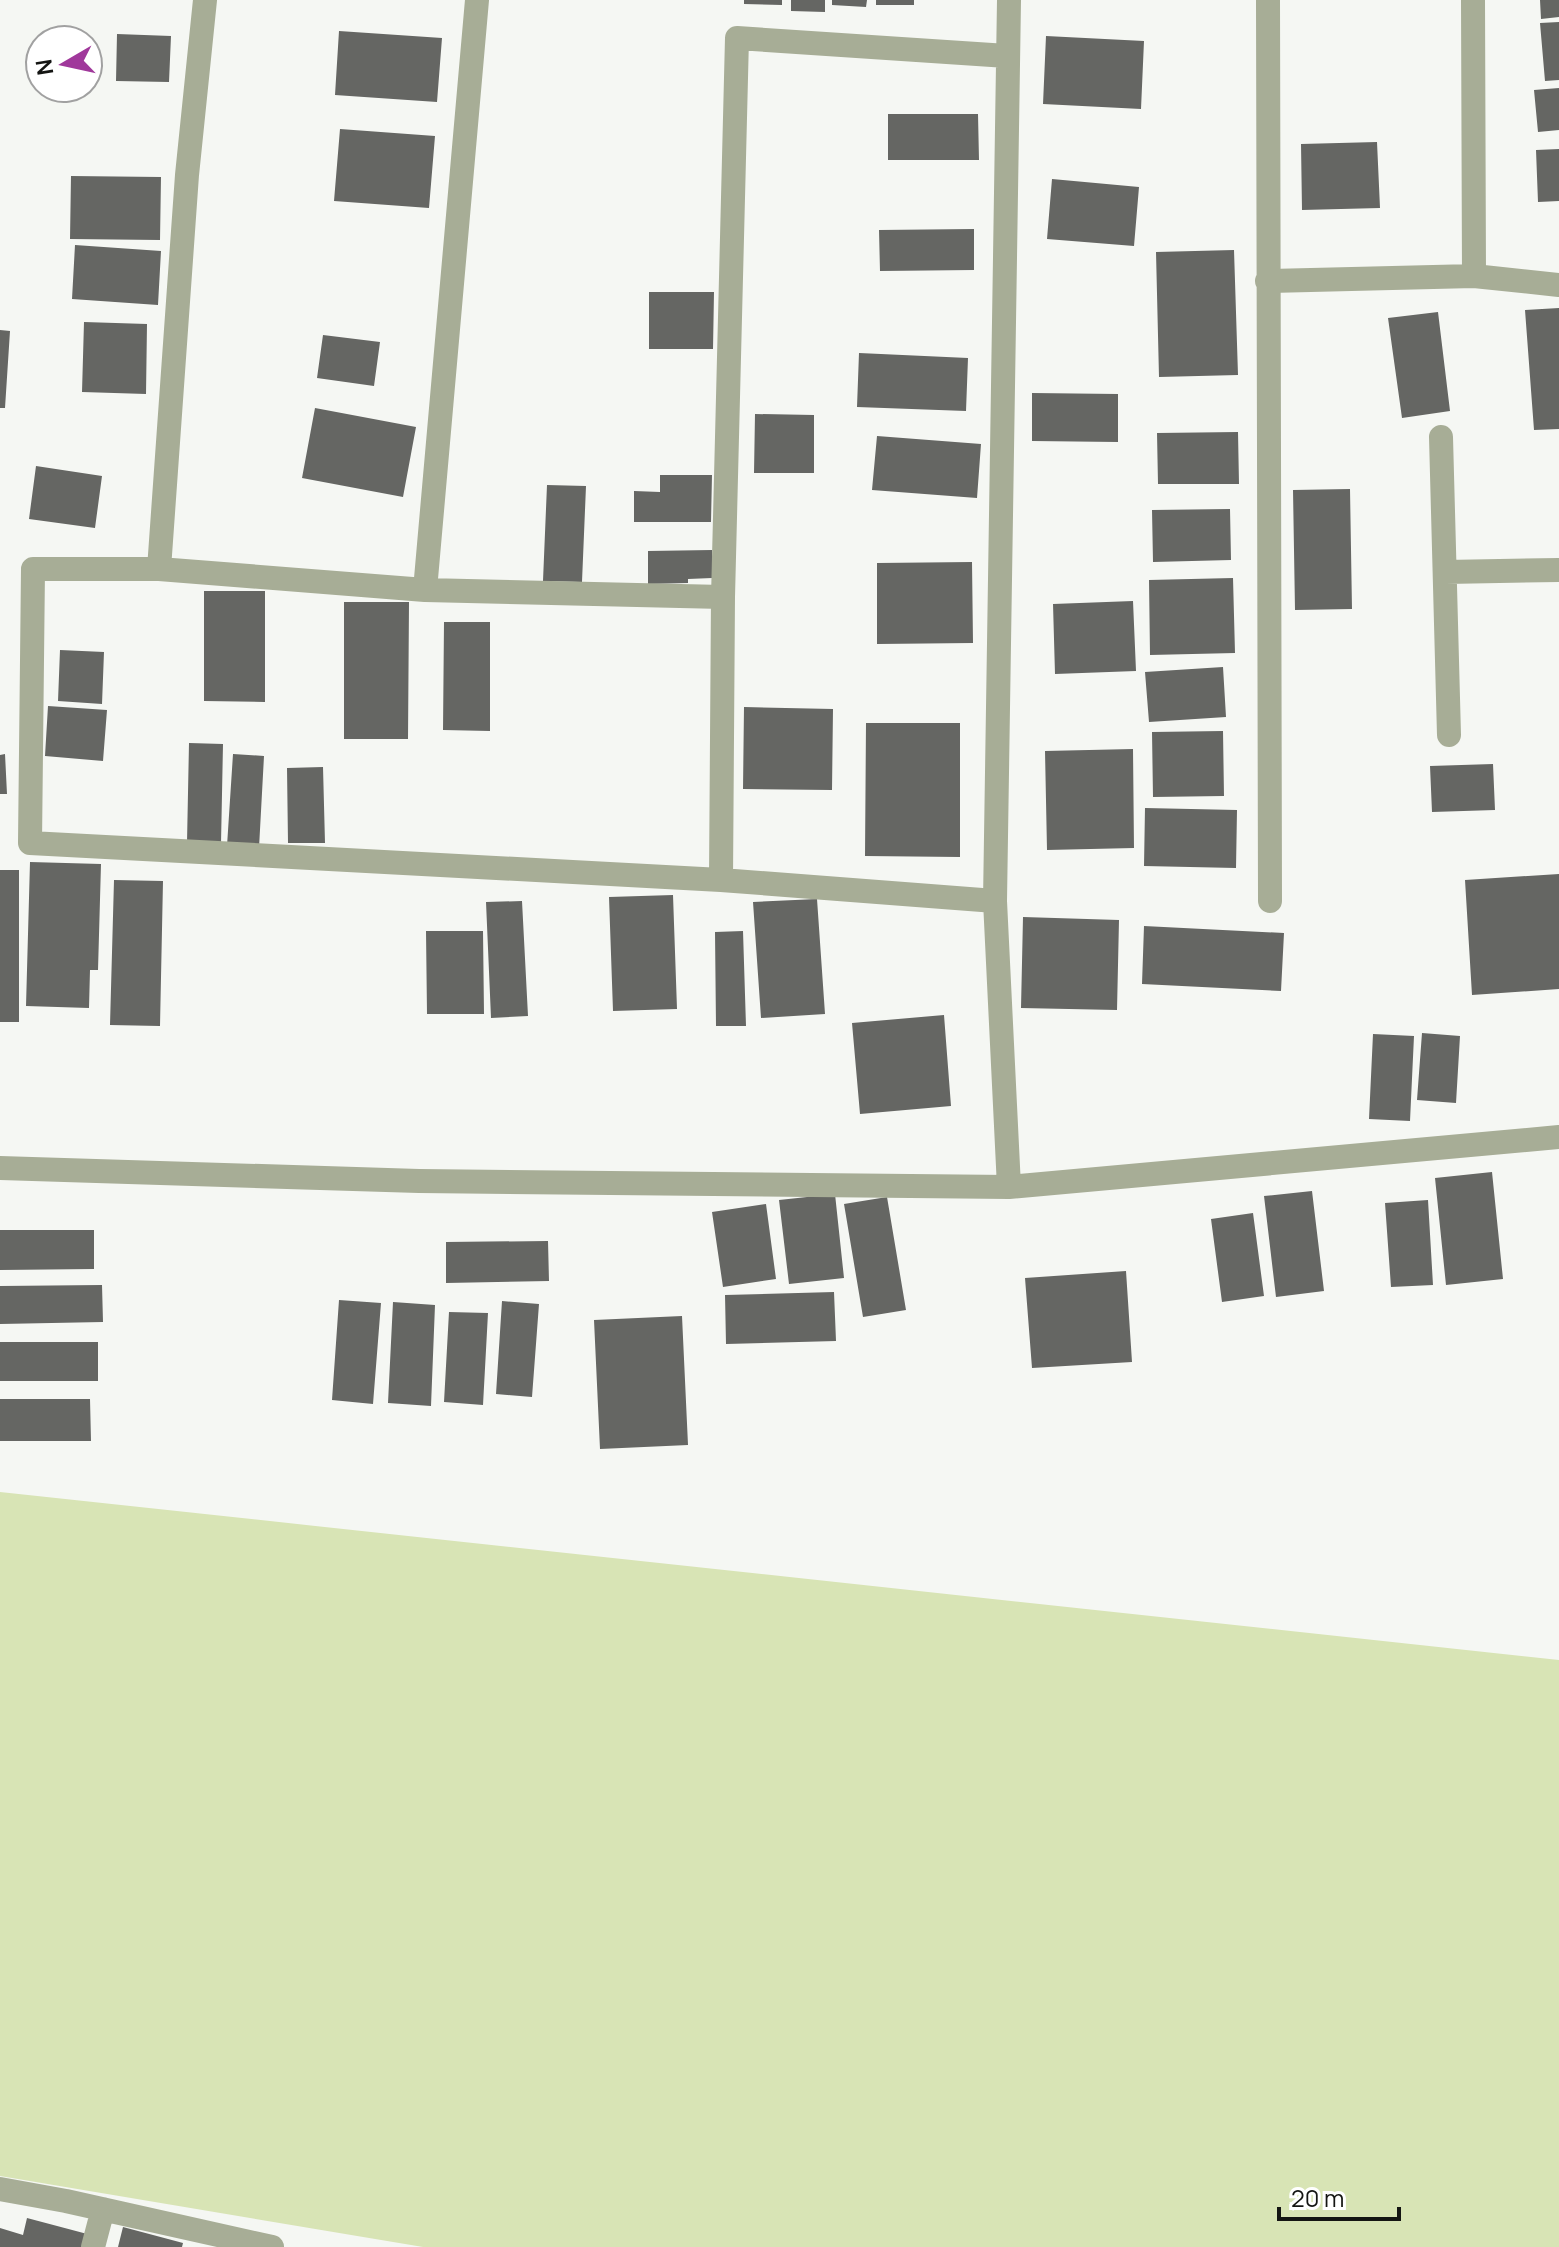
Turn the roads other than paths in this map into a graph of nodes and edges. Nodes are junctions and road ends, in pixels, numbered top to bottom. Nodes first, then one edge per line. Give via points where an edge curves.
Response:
1 (205, 0) edge
2 (477, 0) edge
3 (1009, 0) edge
4 (1268, 0) edge
5 (1473, 0) edge
6 (1007, 56) junction
7 (1474, 276) junction
8 (1267, 281) junction
9 (1559, 285) edge
10 (1441, 437) dead end
11 (159, 569) junction
12 (1559, 570) edge
13 (1446, 572) junction
14 (425, 590) junction
15 (723, 597) junction
16 (1449, 735) dead end
17 (721, 880) junction
18 (995, 901) junction
19 (1270, 901) dead end
20 (1559, 1137) edge
21 (0, 1168) edge
22 (1009, 1187) junction
23 (0, 2189) edge
24 (103, 2209) junction
25 (93, 2247) edge
26 (272, 2247) edge

1 - 11 street
2 - 14 street
3 - 6 street
4 - 8 street
5 - 7 street
6 - 15 street via 737,38
6 - 18 street
7 - 8 street
7 - 9 street
8 - 19 street
10 - 13 street
11 - 14 street
11 - 17 street via 33,569 30,843
12 - 13 street
13 - 16 street
14 - 15 street
15 - 17 street
17 - 18 street
18 - 22 street
20 - 22 street
21 - 22 street via 419,1181
23 - 24 street
24 - 25 street
24 - 26 street

